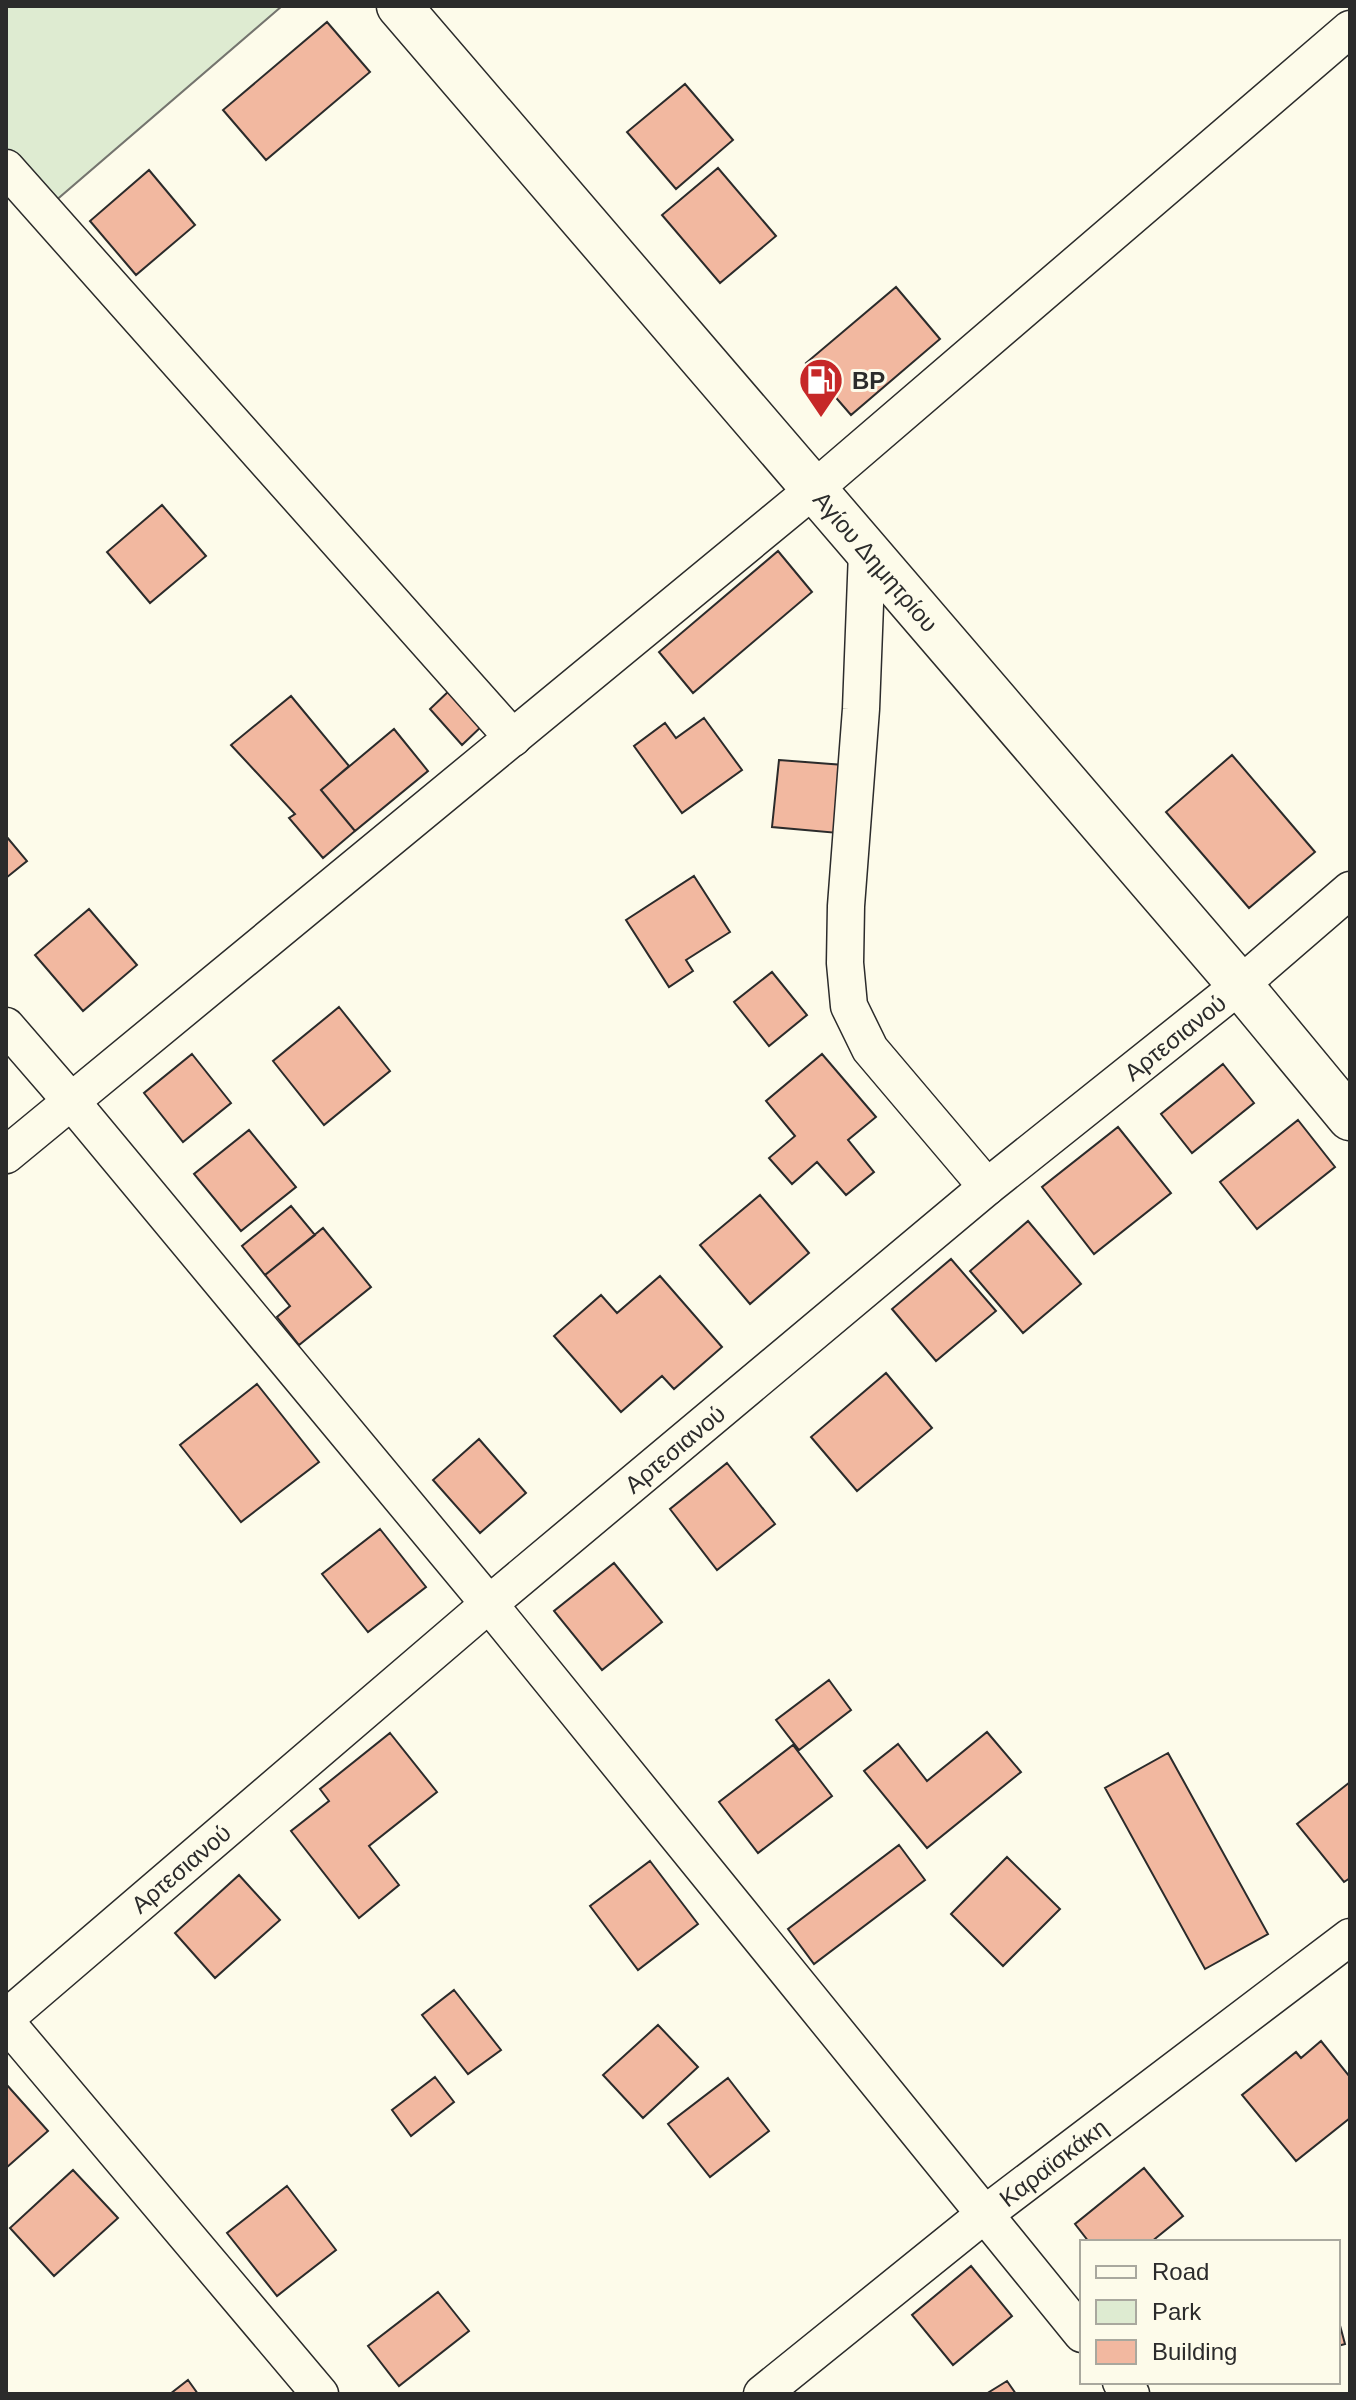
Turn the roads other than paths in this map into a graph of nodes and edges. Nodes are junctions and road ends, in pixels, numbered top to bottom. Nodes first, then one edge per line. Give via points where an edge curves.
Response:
1 (399, 6) edge
2 (1350, 29) edge
3 (6, 168) edge
4 (813, 490) junction
5 (867, 552) junction
6 (513, 738) junction
7 (1350, 890) edge
8 (1240, 985) junction
9 (6, 1026) edge
10 (71, 1101) junction
11 (1350, 1118) edge
12 (6, 1155) edge
13 (987, 1187) junction
14 (489, 1604) junction
15 (1350, 1937) edge
16 (6, 2020) edge
17 (985, 2214) junction
18 (1080, 2332) edge
19 (320, 2394) edge
20 (762, 2394) edge

1 - 4 street, Αγίου Δημητρίου
2 - 4 street
3 - 6 street
4 - 5 street, Αγίου Δημητρίου
4 - 6 street
5 - 8 street, Αγίου Δημητρίου
5 - 13 street via 846,906 849,1006 870,1049
6 - 10 street
7 - 8 street, Αρτεσιανού
8 - 11 street, Αγίου Δημητρίου
8 - 13 street, Αρτεσιανού
9 - 10 street
10 - 12 street
10 - 14 street
13 - 14 street, Αρτεσιανού
14 - 16 street, Αρτεσιανού
14 - 17 street
15 - 17 street, Καραϊσκάκη
16 - 19 street
17 - 18 street
17 - 20 street, Καραϊσκάκη

